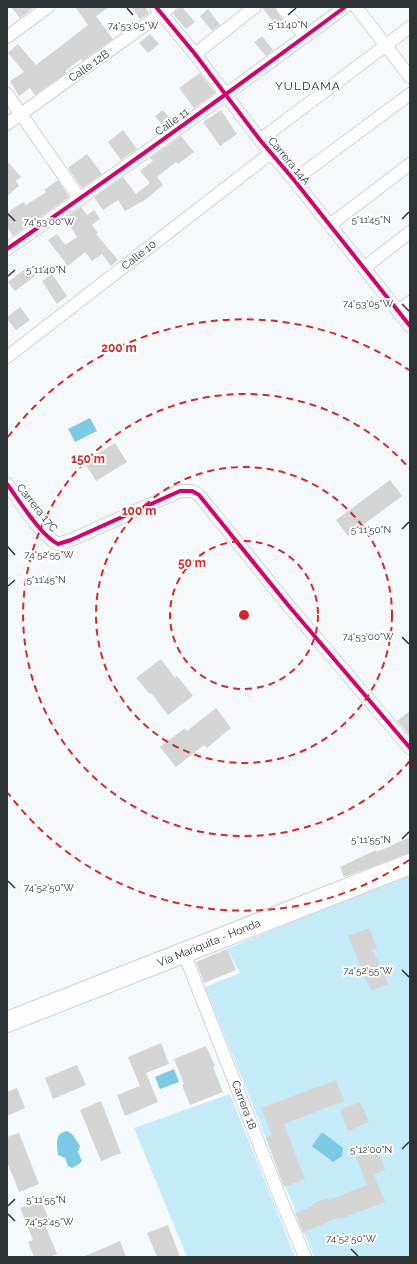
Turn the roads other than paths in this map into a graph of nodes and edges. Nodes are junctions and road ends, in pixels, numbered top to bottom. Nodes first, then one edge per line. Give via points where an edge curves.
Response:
1 (48, 7) edge
2 (255, 7) edge
3 (282, 7) edge
4 (345, 7) edge
5 (356, 7) edge
6 (163, 9) edge
7 (410, 27) edge
8 (7, 37) edge
9 (305, 37) junction
10 (386, 45) junction
11 (195, 54) junction
12 (410, 77) edge
13 (7, 94) edge
14 (410, 94) edge
15 (225, 95) junction
16 (21, 114) junction
17 (7, 124) edge
18 (260, 140) junction
19 (271, 153) junction
20 (408, 169) edge
21 (294, 180) junction
22 (80, 199) junction
23 (330, 225) junction
24 (410, 232) edge
25 (7, 249) edge
26 (364, 268) junction
27 (410, 302) edge
28 (398, 311) junction
29 (410, 326) edge
30 (7, 357) edge
31 (7, 484) edge
32 (410, 748) edge
33 (410, 864) edge
34 (184, 953) junction
35 (7, 1022) edge
36 (305, 1257) edge

1 - 8 street
2 - 11 street
3 - 9 street
4 - 9 street, Calle 11
5 - 10 street
6 - 11 street, Carrera 14A
6 - 16 street, Calle 12B
7 - 10 street
9 - 15 street, Calle 11
10 - 12 street
10 - 18 street
11 - 15 street, Carrera 14A
13 - 16 street
14 - 21 street
15 - 18 street, Carrera 14A
15 - 22 street, Calle 11
16 - 17 street, Calle 12B
16 - 22 street
18 - 19 street, Carrera 14A
19 - 21 street, Carrera 14A
19 - 30 street, Calle 10
20 - 23 street
21 - 23 street, Carrera 14A
22 - 25 street, Calle 11
23 - 26 street, Carrera 14A
24 - 26 street
26 - 28 street, Carrera 14A
27 - 28 street
28 - 29 street, Carrera 14A
31 - 32 street, Carrera 17C via 44,533 58,544 180,491 192,491 199,495 288,605
33 - 34 highway, Vía Mariquita - Honda
34 - 35 highway, Vía Mariquita - Honda
34 - 36 street, Carrera 18

